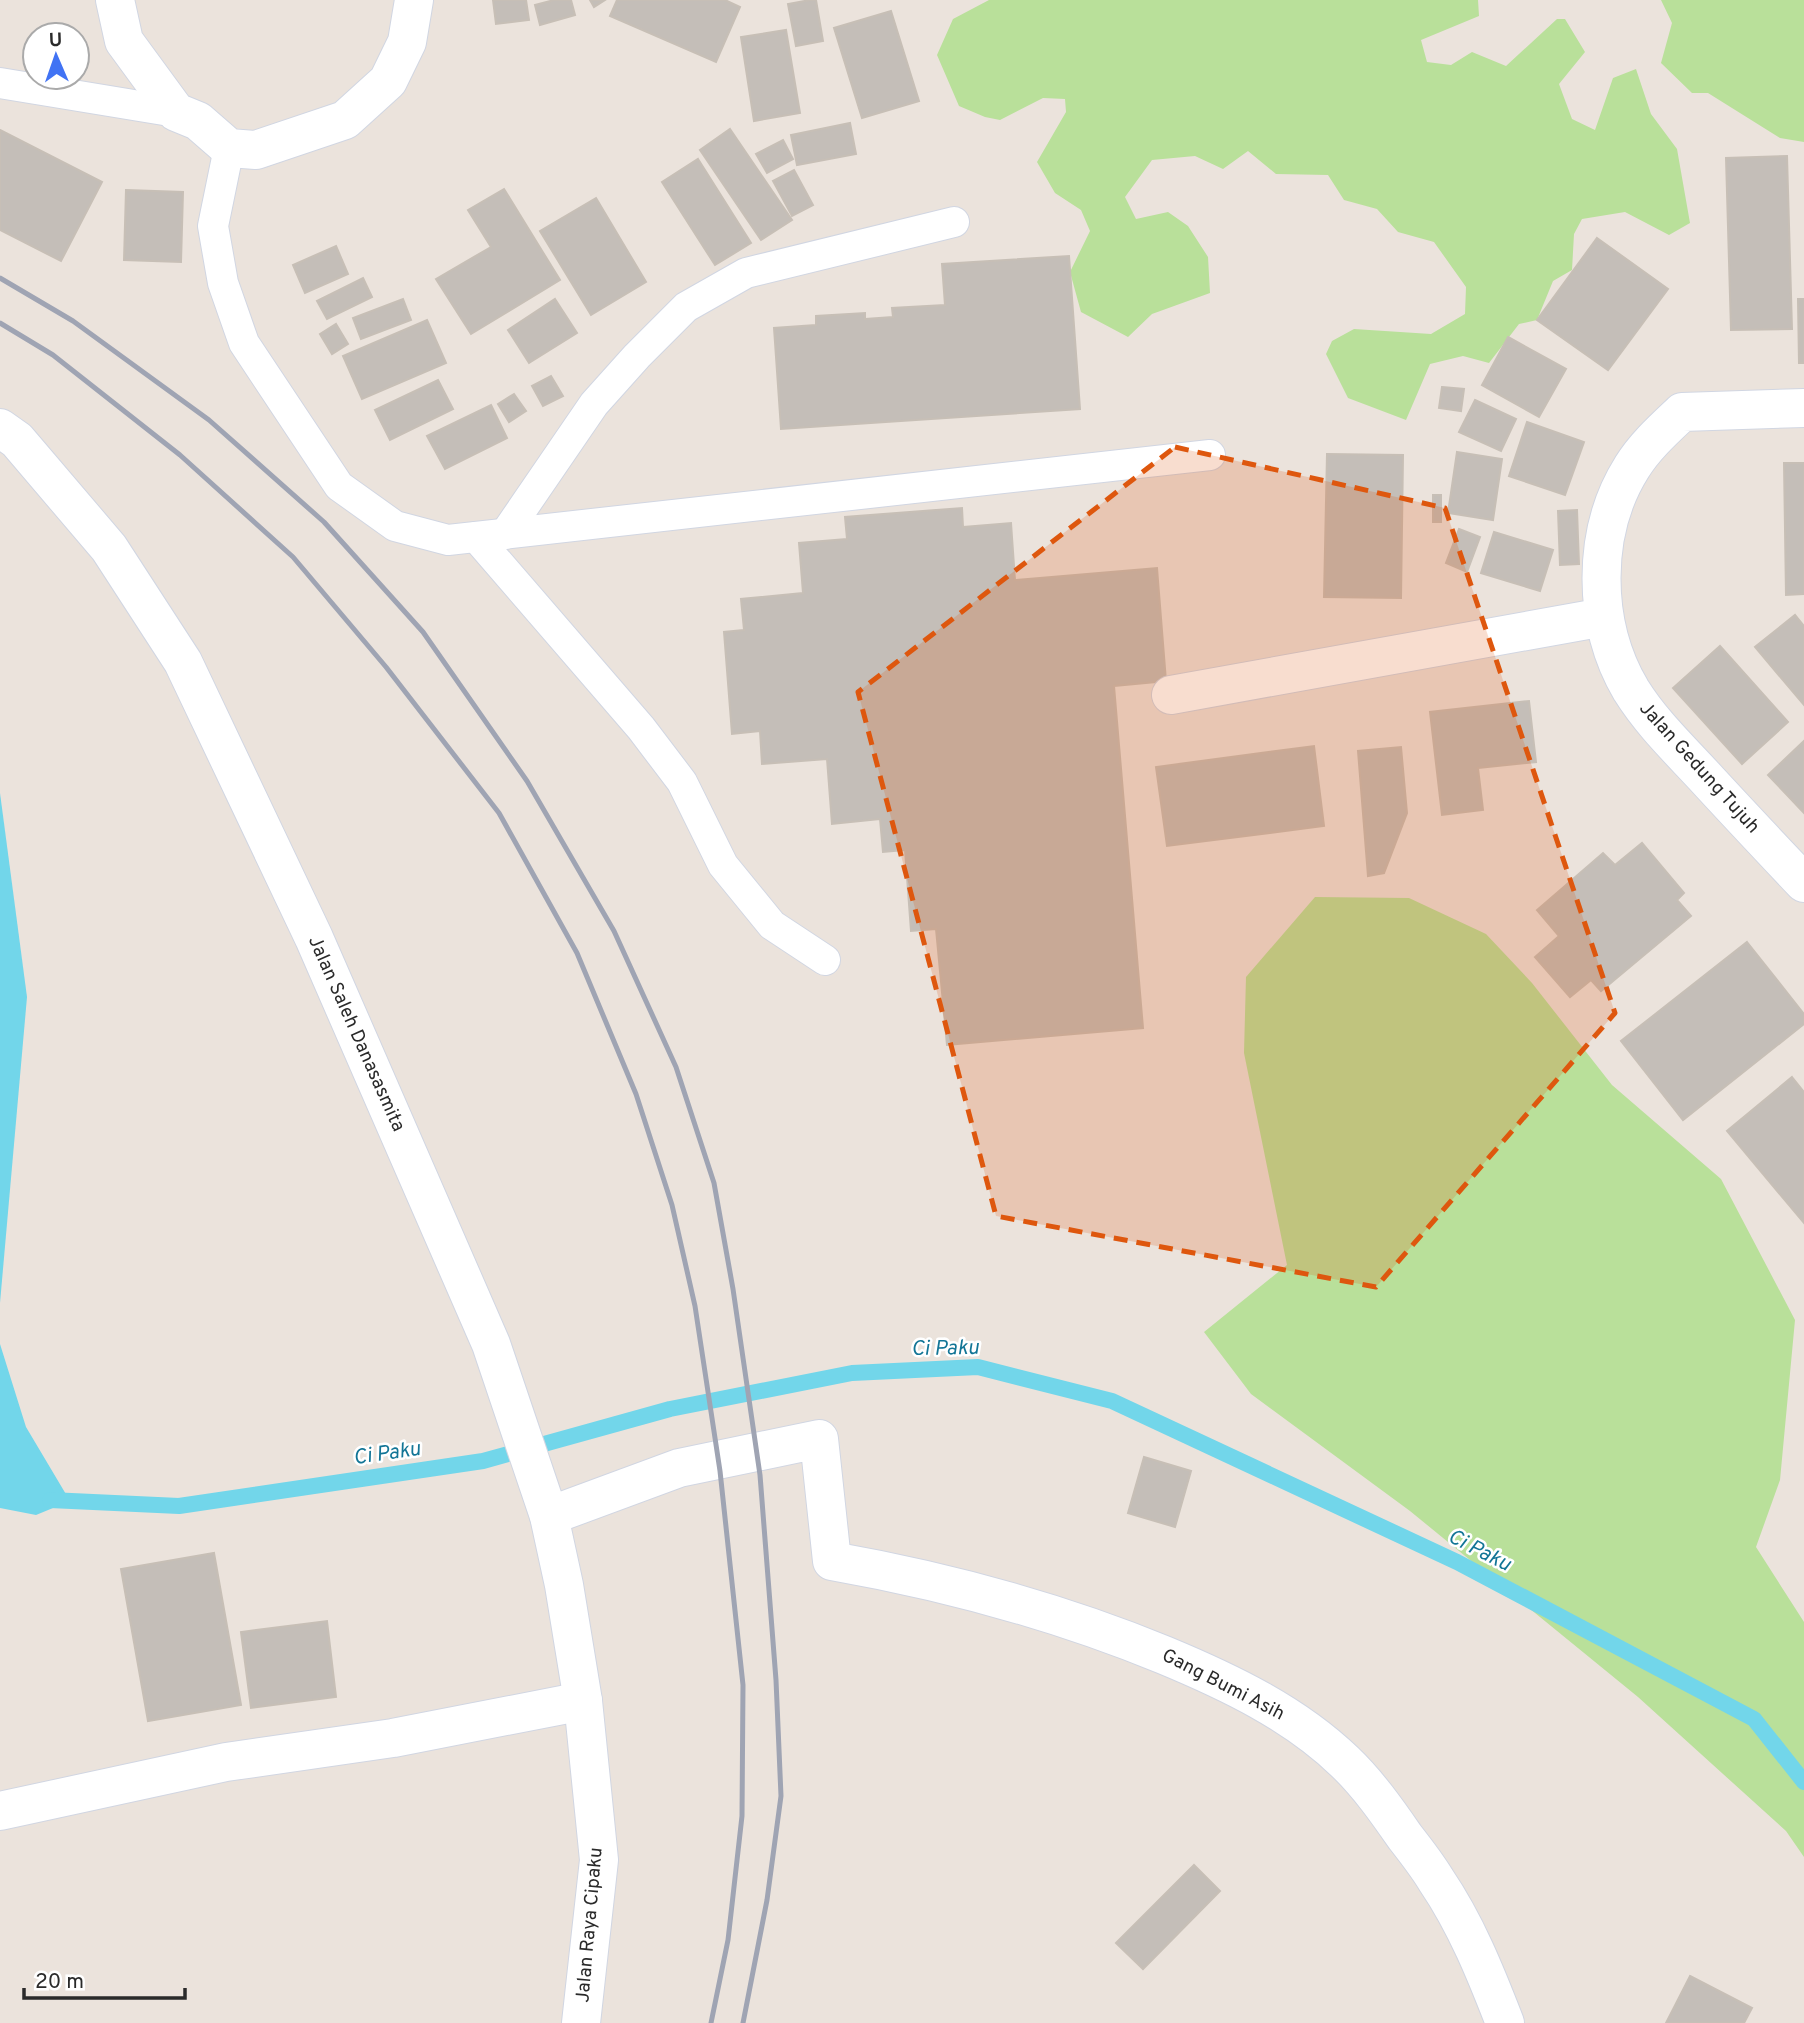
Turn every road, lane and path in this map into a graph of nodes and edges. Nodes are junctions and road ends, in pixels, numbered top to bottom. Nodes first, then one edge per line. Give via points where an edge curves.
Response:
1 (115, 0) edge
2 (414, 0) edge
3 (0, 83) edge
4 (176, 112) junction
5 (229, 148) junction
6 (954, 222) dead end
7 (1804, 408) edge
8 (0, 428) edge
9 (1210, 455) dead end
10 (491, 535) junction
11 (1604, 617) junction
12 (1171, 695) dead end
13 (1804, 883) edge
14 (825, 960) dead end
15 (549, 1516) junction
16 (583, 1701) junction
17 (0, 1811) edge
18 (581, 2023) edge
19 (1505, 2023) edge

1 - 4 street via 124,41
2 - 5 street via 407,42 388,81 345,120 256,150
3 - 4 lane
4 - 5 street via 198,121
5 - 10 lane via 214,226 223,283 244,342 339,486 395,526 448,540
6 - 10 lane via 746,273 686,307 594,404
7 - 11 street, Jalan Gedung Tujuh via 1682,412 1660,433 1632,467 1615,503 1600,580
8 - 15 street, Jalan Saleh Danasasmita via 17,440 109,548 183,662 314,938 491,1343
9 - 10 lane
10 - 14 lane via 682,782 723,865 772,925
11 - 12 street
11 - 13 street, Jalan Gedung Tujuh via 1615,657 1651,719
15 - 16 street, Jalan Saleh Danasasmita
15 - 19 street, Gang Bumi Asih via 679,1468 819,1439 832,1561 981,1594 1125,1639 1199,1669 1309,1731 1346,1763 1387,1811 1437,1881 1467,1933
16 - 17 street via 393,1738 226,1762
16 - 18 street, Jalan Raya Cipaku via 599,1860

